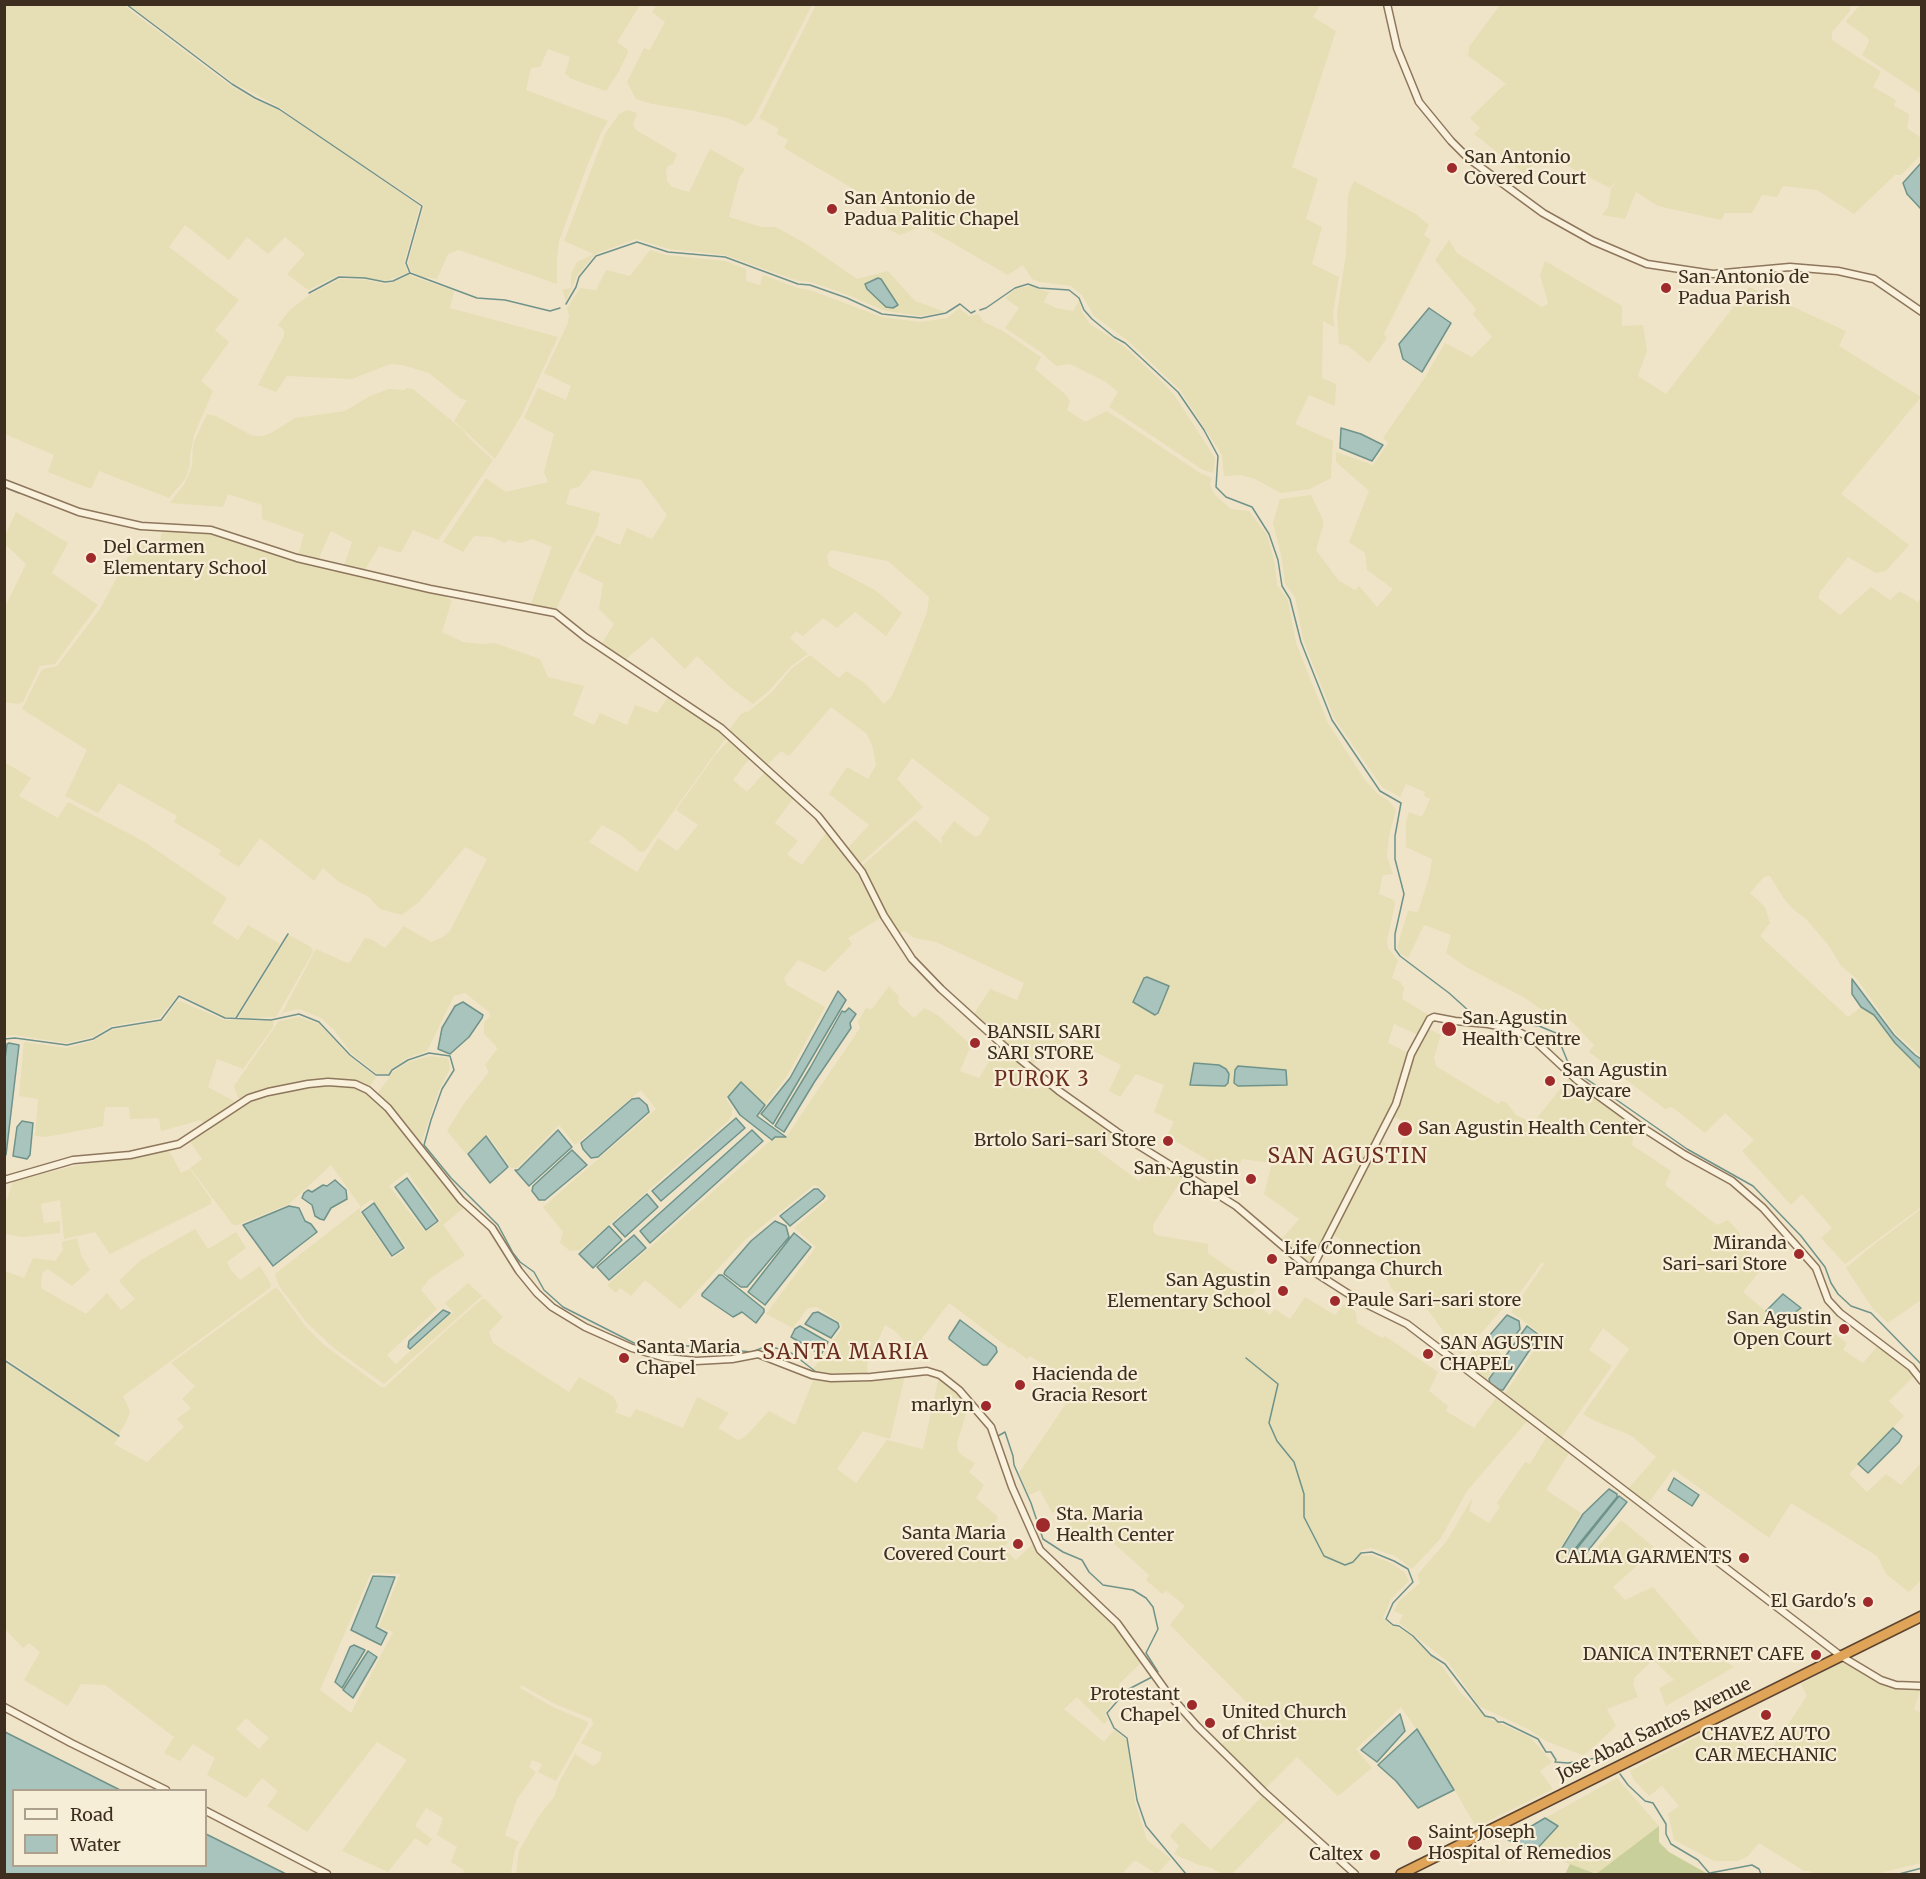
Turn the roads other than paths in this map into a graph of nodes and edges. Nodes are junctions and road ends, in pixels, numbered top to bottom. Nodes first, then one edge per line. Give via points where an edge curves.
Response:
1 (1388, 4) edge
2 (1922, 312) edge
3 (4, 483) edge
4 (4, 1180) edge
5 (1311, 1270) junction
6 (1922, 1381) edge
7 (1922, 1616) edge
8 (1841, 1656) junction
9 (1922, 1686) edge
10 (4, 1707) edge
11 (162, 1789) edge
12 (207, 1812) edge
13 (327, 1875) edge
14 (1355, 1875) edge
15 (1401, 1875) edge

1 - 2 street via 1397,48 1419,102 1468,158 1543,213 1593,241 1647,264 1713,274 1790,267 1839,271 1874,279
3 - 5 street via 79,512 141,526 211,530 297,558 555,613 721,728 818,816 862,872 912,959 1005,1047 1117,1132 1236,1206
4 - 14 street via 73,1160 130,1155 179,1144 249,1098 268,1092 328,1082 355,1084 388,1108 461,1200 492,1228 537,1293 585,1327 666,1358 723,1360 758,1354 812,1375 831,1378 927,1371 940,1375 959,1390 991,1427 1040,1550 1117,1623 1166,1691 1230,1759
5 - 6 street via 1396,1104 1412,1054 1430,1019 1488,1024 1513,1029 1534,1040 1577,1080 1622,1113 1732,1181 1763,1208 1816,1268 1828,1300 1839,1313 1911,1367
5 - 8 street via 1358,1300 1407,1324
7 - 8 highway, Jose Abad Santos Avenue
8 - 9 street via 1881,1680
8 - 15 highway, Jose Abad Santos Avenue
10 - 11 street
12 - 13 street

